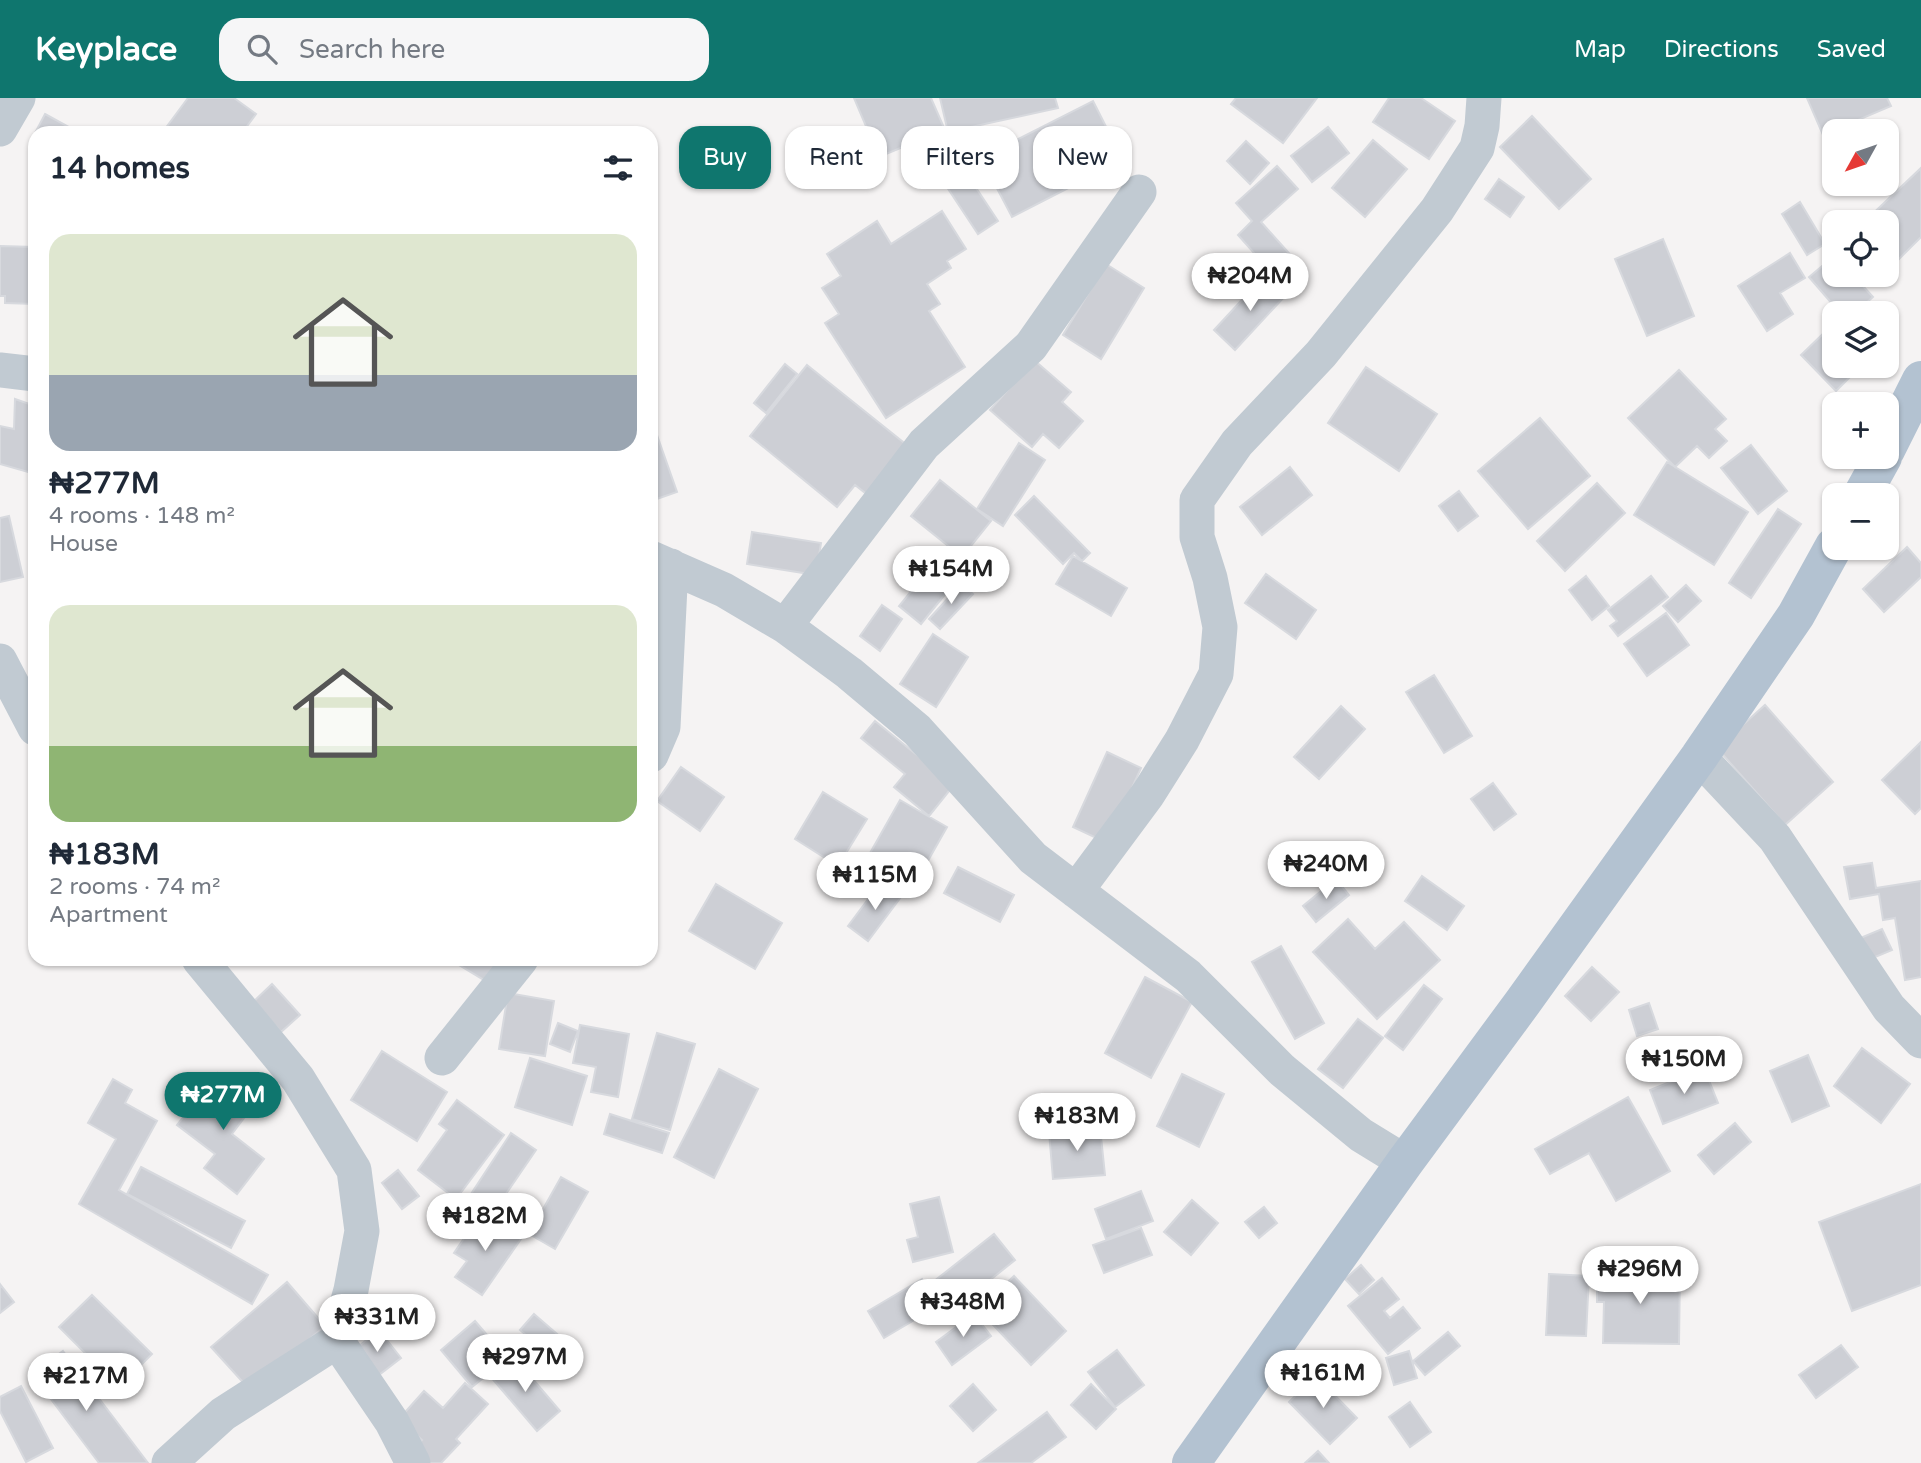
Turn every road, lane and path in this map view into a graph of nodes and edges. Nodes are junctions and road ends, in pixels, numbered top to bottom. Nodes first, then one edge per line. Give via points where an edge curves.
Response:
1 (1484, 98) edge
2 (1139, 192) dead end
3 (0, 370) edge
4 (28, 373) edge
5 (1921, 380) edge
6 (1899, 424) edge
7 (1826, 560) edge
8 (661, 562) edge
9 (785, 626) junction
10 (0, 661) edge
11 (28, 715) edge
12 (658, 739) edge
13 (1699, 757) junction
14 (1076, 891) junction
15 (205, 966) edge
16 (516, 966) edge
17 (1921, 1041) edge
18 (442, 1058) dead end
19 (1405, 1162) junction
20 (337, 1341) junction
21 (169, 1463) edge
22 (413, 1463) edge
23 (1191, 1463) edge

1 - 14 street via 1477,148 1437,209 1321,354 1237,443 1197,500 1196,537 1220,627 1216,674 1148,794
2 - 9 street via 1031,346 924,444
3 - 4 street
5 - 6 main road
7 - 13 main road via 1796,615
8 - 9 street via 724,590
8 - 12 street via 663,727
9 - 14 street via 917,730 1034,858
10 - 11 street
13 - 17 street via 1775,838 1889,1008
13 - 19 main road
14 - 19 street via 1188,976 1282,1070 1351,1127
15 - 20 street via 298,1079 355,1170 362,1231
16 - 18 street
19 - 23 main road
20 - 21 street via 223,1414
20 - 22 street via 392,1422

